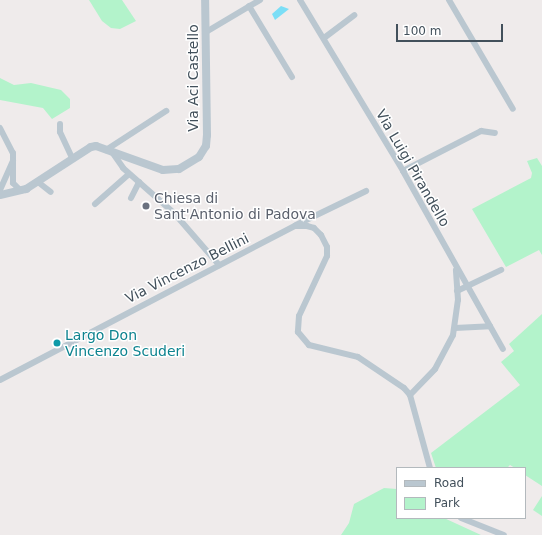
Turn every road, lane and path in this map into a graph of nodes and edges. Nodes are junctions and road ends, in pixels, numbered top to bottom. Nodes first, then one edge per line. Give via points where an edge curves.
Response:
1 (205, 0) edge
2 (260, 0) edge
3 (300, 0) edge
4 (449, 0) edge
5 (249, 6) junction
6 (354, 15) dead end
7 (206, 32) junction
8 (324, 38) junction
9 (292, 77) dead end
10 (513, 109) dead end
11 (166, 111) dead end
12 (60, 124) dead end
13 (0, 128) edge
14 (495, 133) dead end
15 (109, 151) junction
16 (72, 158) junction
17 (14, 160) junction
18 (403, 171) junction
19 (129, 174) junction
20 (38, 182) junction
21 (139, 182) junction
22 (0, 190) edge
23 (21, 190) junction
24 (366, 191) dead end
25 (52, 192) dead end
26 (0, 195) edge
27 (131, 198) dead end
28 (95, 204) dead end
29 (295, 226) junction
30 (219, 265) junction
31 (456, 267) junction
32 (501, 270) dead end
33 (468, 288) junction
34 (458, 291) junction
35 (490, 326) junction
36 (455, 328) junction
37 (503, 349) dead end
38 (0, 380) edge
39 (410, 395) junction
40 (430, 467) edge
41 (464, 519) edge
42 (504, 535) edge

1 - 7 street, Via Aci Castello
2 - 5 street
3 - 8 street, Via Luigi Pirandello
4 - 10 street
5 - 7 street
5 - 9 street
6 - 8 street
7 - 15 street, Via Aci Castello via 207,135 206,146 199,157 179,169 162,170
8 - 18 street, Via Luigi Pirandello
11 - 15 street
12 - 16 street via 60,132
13 - 17 street
14 - 18 street via 481,131
15 - 16 street, Via Aci Castello via 91,147
15 - 19 street
16 - 20 street, Via Aci Castello
17 - 22 street
17 - 23 street via 13,182
18 - 31 street, Via Luigi Pirandello
19 - 21 street
19 - 28 street
20 - 23 street, Via Aci Castello
20 - 25 street
21 - 27 street
21 - 30 street via 174,213
23 - 26 street, Via Aci Castello
24 - 29 street, Via Vincenzo Bellini
29 - 30 street, Via Vincenzo Bellini
29 - 39 street via 314,228 327,247 327,256 321,272 299,316 298,332 302,339 316,348 358,357 398,382
30 - 38 street, Via Vincenzo Bellini
31 - 33 street, Via Luigi Pirandello
31 - 34 street
32 - 33 street
33 - 34 street
33 - 35 street, Via Luigi Pirandello
34 - 36 street
35 - 36 street
35 - 37 street, Via Luigi Pirandello
36 - 39 street via 435,369
39 - 40 street
41 - 42 street

